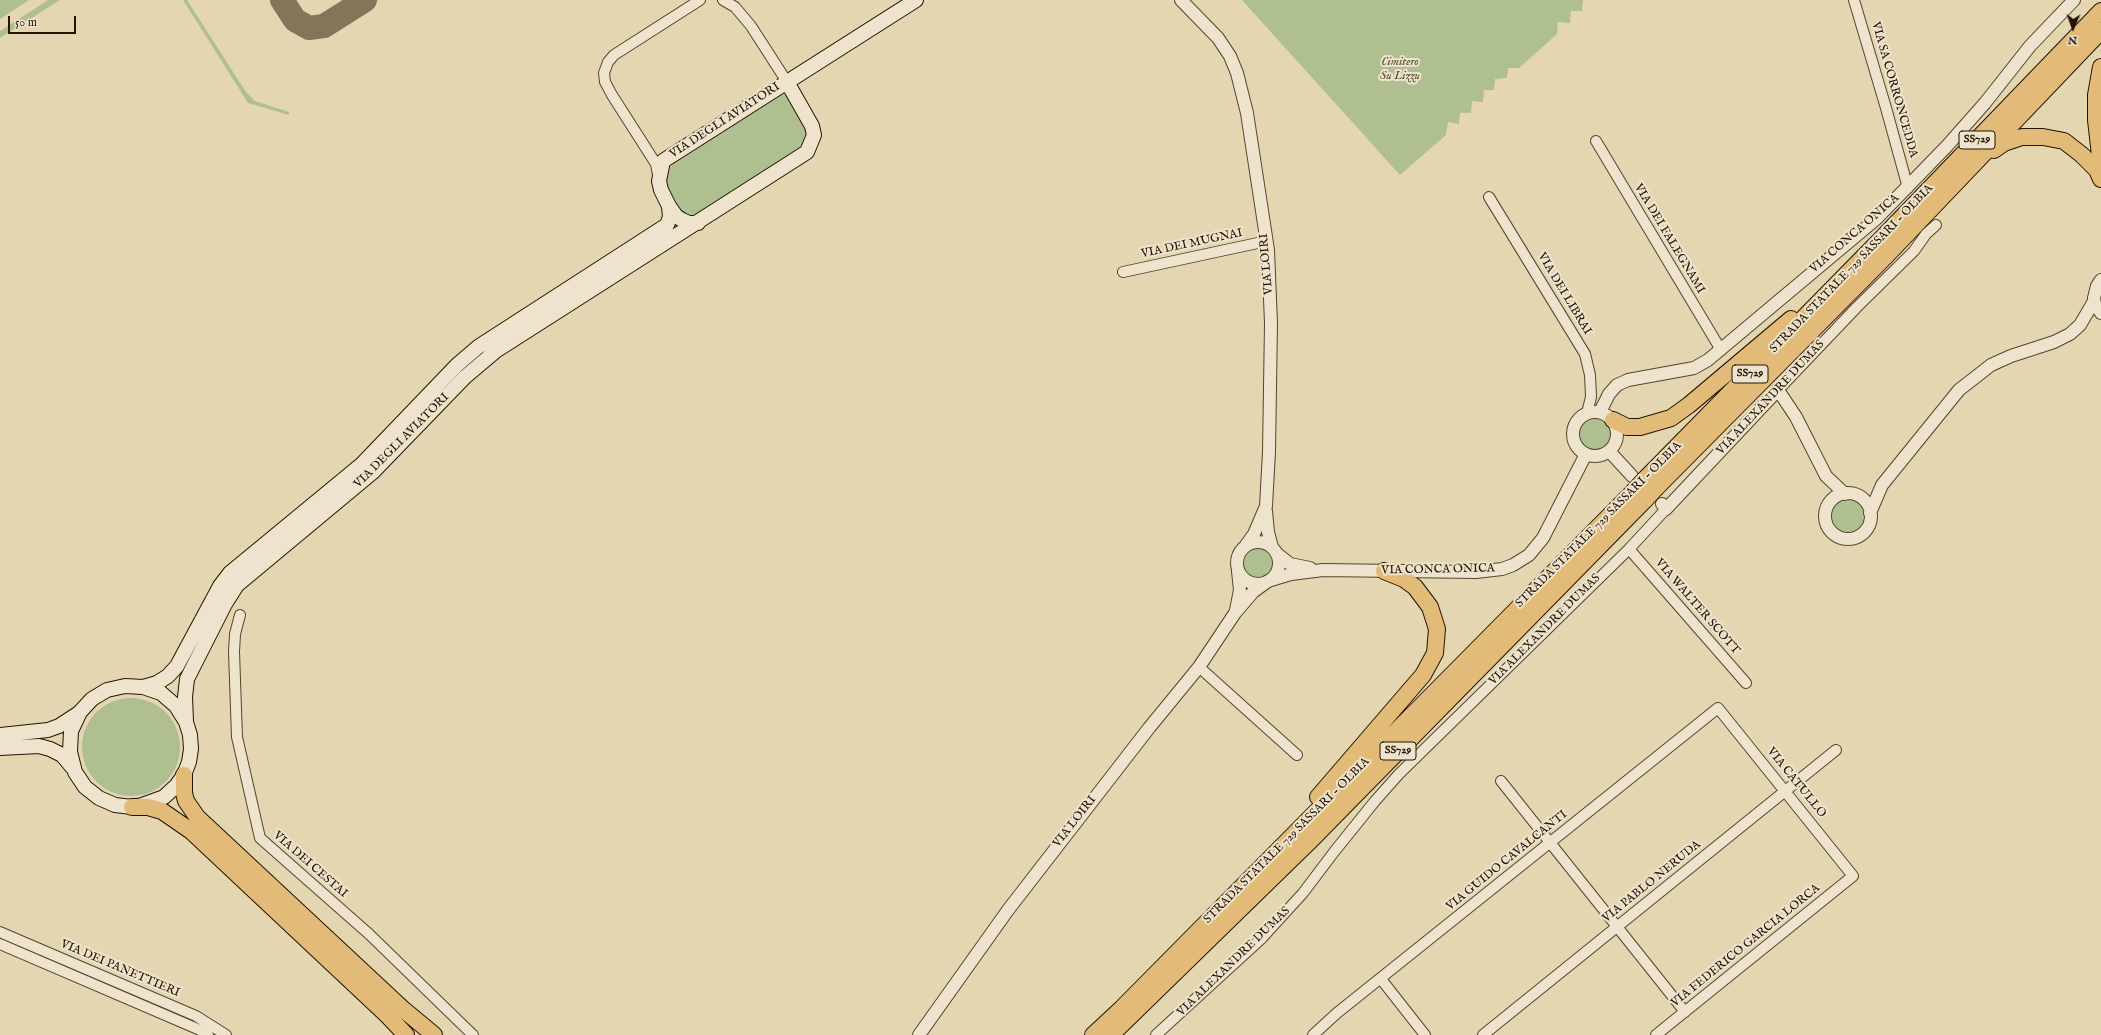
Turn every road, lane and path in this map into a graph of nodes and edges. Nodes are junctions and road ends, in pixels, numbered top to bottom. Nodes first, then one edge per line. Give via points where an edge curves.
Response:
1 (700, 0) edge
2 (723, 0) edge
3 (916, 0) edge
4 (1182, 0) edge
5 (1854, 0) edge
6 (2074, 0) edge
7 (2101, 11) edge
8 (2101, 31) edge
9 (2101, 67) edge
10 (788, 82) junction
11 (1596, 141) dead end
12 (2101, 164) edge
13 (1970, 167) junction
14 (2101, 179) edge
15 (659, 181) junction
16 (1908, 188) junction
17 (1489, 197) dead end
18 (669, 206) junction
19 (698, 223) junction
20 (1936, 225) dead end
21 (1267, 241) junction
22 (1853, 268) junction
23 (1123, 272) dead end
24 (2101, 280) edge
25 (2094, 301) junction
26 (2101, 313) edge
27 (2101, 319) edge
28 (2080, 325) junction
29 (1721, 350) junction
30 (1778, 390) junction
31 (1600, 412) junction
32 (1587, 413) junction
33 (1613, 420) junction
34 (1609, 451) junction
35 (1586, 454) junction
36 (1826, 476) junction
37 (1882, 485) junction
38 (1642, 487) junction
39 (1845, 494) junction
40 (1858, 496) junction
41 (1829, 503) junction
42 (1266, 506) junction
43 (1664, 506) joint
44 (1870, 513) junction
45 (1246, 545) junction
46 (1628, 549) junction
47 (1274, 550) junction
48 (1323, 570) junction
49 (1238, 571) junction
50 (1384, 571) junction
51 (1269, 580) junction
52 (1235, 613) junction
53 (240, 615) dead end
54 (1199, 667) junction
55 (1746, 683) dead end
56 (143, 687) junction
57 (1718, 708) joint
58 (80, 712) junction
59 (186, 722) junction
60 (0, 735) edge
61 (0, 748) edge
62 (1836, 750) dead end
63 (1297, 755) dead end
64 (75, 772) junction
65 (184, 775) junction
66 (1501, 782) dead end
67 (1785, 790) junction
68 (132, 807) junction
69 (1549, 843) junction
70 (1853, 876) joint
71 (1244, 883) junction
72 (1617, 928) junction
73 (0, 932) edge
74 (0, 944) edge
75 (1381, 979) junction
76 (404, 1010) junction
77 (1685, 1012) junction
78 (388, 1016) junction
79 (210, 1024) junction
80 (200, 1033) edge
81 (226, 1035) edge
82 (406, 1035) edge
83 (412, 1035) edge
84 (427, 1035) edge
85 (434, 1035) edge
86 (473, 1035) edge
87 (919, 1035) edge
88 (1093, 1035) edge
89 (1111, 1035) edge
90 (1156, 1035) edge
91 (1313, 1035) edge
92 (1425, 1035) edge
93 (1483, 1035) edge
94 (1656, 1035) edge

1 - 15 street via 614,55 604,73 605,82 612,95 656,164
2 - 10 street via 735,7 751,26
3 - 10 main road, VIA DEGLI AVIATORI
4 - 21 street, VIA LOIRI via 1218,38 1237,73 1247,113
5 - 16 street, VIA SA CORRONCEDDA
6 - 16 street, VIA CONCA ONICA via 2030,46 1986,103
7 - 22 highway, STRADA STATALE 729 SASSARI - OLBIA / SS729
8 - 13 highway, STRADA STATALE 729 SASSARI - OLBIA / SS729
9 - 12 highway via 2096,95 2096,120
10 - 15 main road, VIA DEGLI AVIATORI via 663,161
10 - 19 main road, VIA DEGLI AVIATORI via 812,126 814,135 807,152
11 - 29 street, VIA DEI FALEGNAMI
13 - 14 highway via 2004,143 2022,137 2043,137 2064,141 2097,170
13 - 38 highway, STRADA STATALE 729 SASSARI - OLBIA / SS729 via 1885,257
15 - 18 main road
16 - 29 street, VIA CONCA ONICA via 1875,220
17 - 32 street, VIA DEI LIBRAI via 1585,354 1591,382 1591,398
18 - 19 main road via 682,220
18 - 56 main road, VIA DEGLI AVIATORI via 670,217 667,225 478,347 361,464 230,573 210,604 177,666 168,676
19 - 59 main road, VIA DEGLI AVIATORI via 492,354 465,377 374,472 237,586 218,617 187,679
20 - 30 street, VIA ALEXANDRE DUMAS via 1914,251
21 - 23 street, VIA DEI MUGNAI
21 - 42 street, VIA LOIRI via 1272,323
22 - 33 highway via 1671,418 1640,427 1627,426
22 - 38 highway, STRADA STATALE 729 SASSARI - OLBIA / SS729
24 - 25 street via 2094,292
25 - 26 street
25 - 28 street
27 - 28 street
28 - 37 street via 2070,334 2054,342 2011,356 1974,376 1942,410
29 - 31 street, VIA CONCA ONICA via 1694,368 1628,380 1617,385
30 - 36 street via 1796,417
30 - 43 street, VIA ALEXANDRE DUMAS
31 - 32 street
31 - 33 street
32 - 35 street via 1575,425 1573,436 1577,446
33 - 34 street via 1617,436
34 - 35 street via 1595,456
34 - 38 street
35 - 50 street, VIA CONCA ONICA via 1540,542 1529,555 1513,565 1476,572
36 - 39 street
36 - 41 street
37 - 40 street
37 - 44 street
38 - 71 highway, STRADA STATALE 729 SASSARI - OLBIA / SS729
38 - 89 highway, STRADA STATALE 729 SASSARI - OLBIA / SS729 via 1317,834
39 - 40 street
39 - 41 street via 1837,496
40 - 44 street via 1865,501
41 - 44 street via 1825,513 1827,527 1837,537 1844,539 1851,539 1864,533 1870,520
42 - 45 street, VIA LOIRI via 1254,534
42 - 47 street via 1268,532
43 - 46 street, VIA ALEXANDRE DUMAS
45 - 47 street via 1260,542
45 - 49 street via 1237,556
46 - 55 street, VIA WALTER SCOTT
46 - 90 street, VIA ALEXANDRE DUMAS via 1399,774 1303,893 1262,938
47 - 48 street, VIA CONCA ONICA via 1290,564
47 - 51 street via 1279,566
48 - 50 street, VIA CONCA ONICA
48 - 51 street, VIA CONCA ONICA
49 - 51 street via 1248,582 1255,584
49 - 52 street, VIA LOIRI via 1240,590
50 - 71 highway via 1404,579 1430,607 1437,629 1435,653 1431,663
51 - 52 street, VIA LOIRI via 1253,592
52 - 54 street, VIA LOIRI
53 - 86 street, VIA DEI CESTAI via 234,652 236,738 260,838 369,934
54 - 63 street
54 - 87 street, VIA LOIRI via 1008,910
56 - 58 main road via 125,686 107,690 92,699
56 - 59 main road via 161,693 176,706
57 - 67 street, VIA CATULLO
57 - 69 street, VIA GUIDO CAVALCANTI
58 - 60 main road via 48,730
58 - 64 main road via 71,731 70,752
59 - 65 main road via 191,749
61 - 64 main road via 39,746 50,749 62,755
62 - 67 street, VIA PABLO NERUDA
64 - 68 main road via 85,787 98,798 115,805
65 - 68 main road via 164,797 150,804
65 - 76 highway via 186,801 197,817
66 - 69 street
67 - 70 street, VIA CATULLO
67 - 72 street, VIA PABLO NERUDA
68 - 78 highway via 162,811 191,831
69 - 72 street
69 - 75 street, VIA GUIDO CAVALCANTI
70 - 77 street, VIA FEDERICO GARCIA LORCA
71 - 88 highway, STRADA STATALE 729 SASSARI - OLBIA / SS729
72 - 77 street
72 - 93 street, VIA PABLO NERUDA
73 - 79 street, VIA DEI PANETTIERI
74 - 80 street, VIA DEI PANETTIERI
75 - 91 street, VIA GUIDO CAVALCANTI
75 - 92 street
76 - 84 highway
76 - 85 highway
77 - 94 street, VIA FEDERICO GARCIA LORCA
78 - 82 highway
78 - 83 highway
79 - 80 street
79 - 81 street, VIA DEI PANETTIERI

